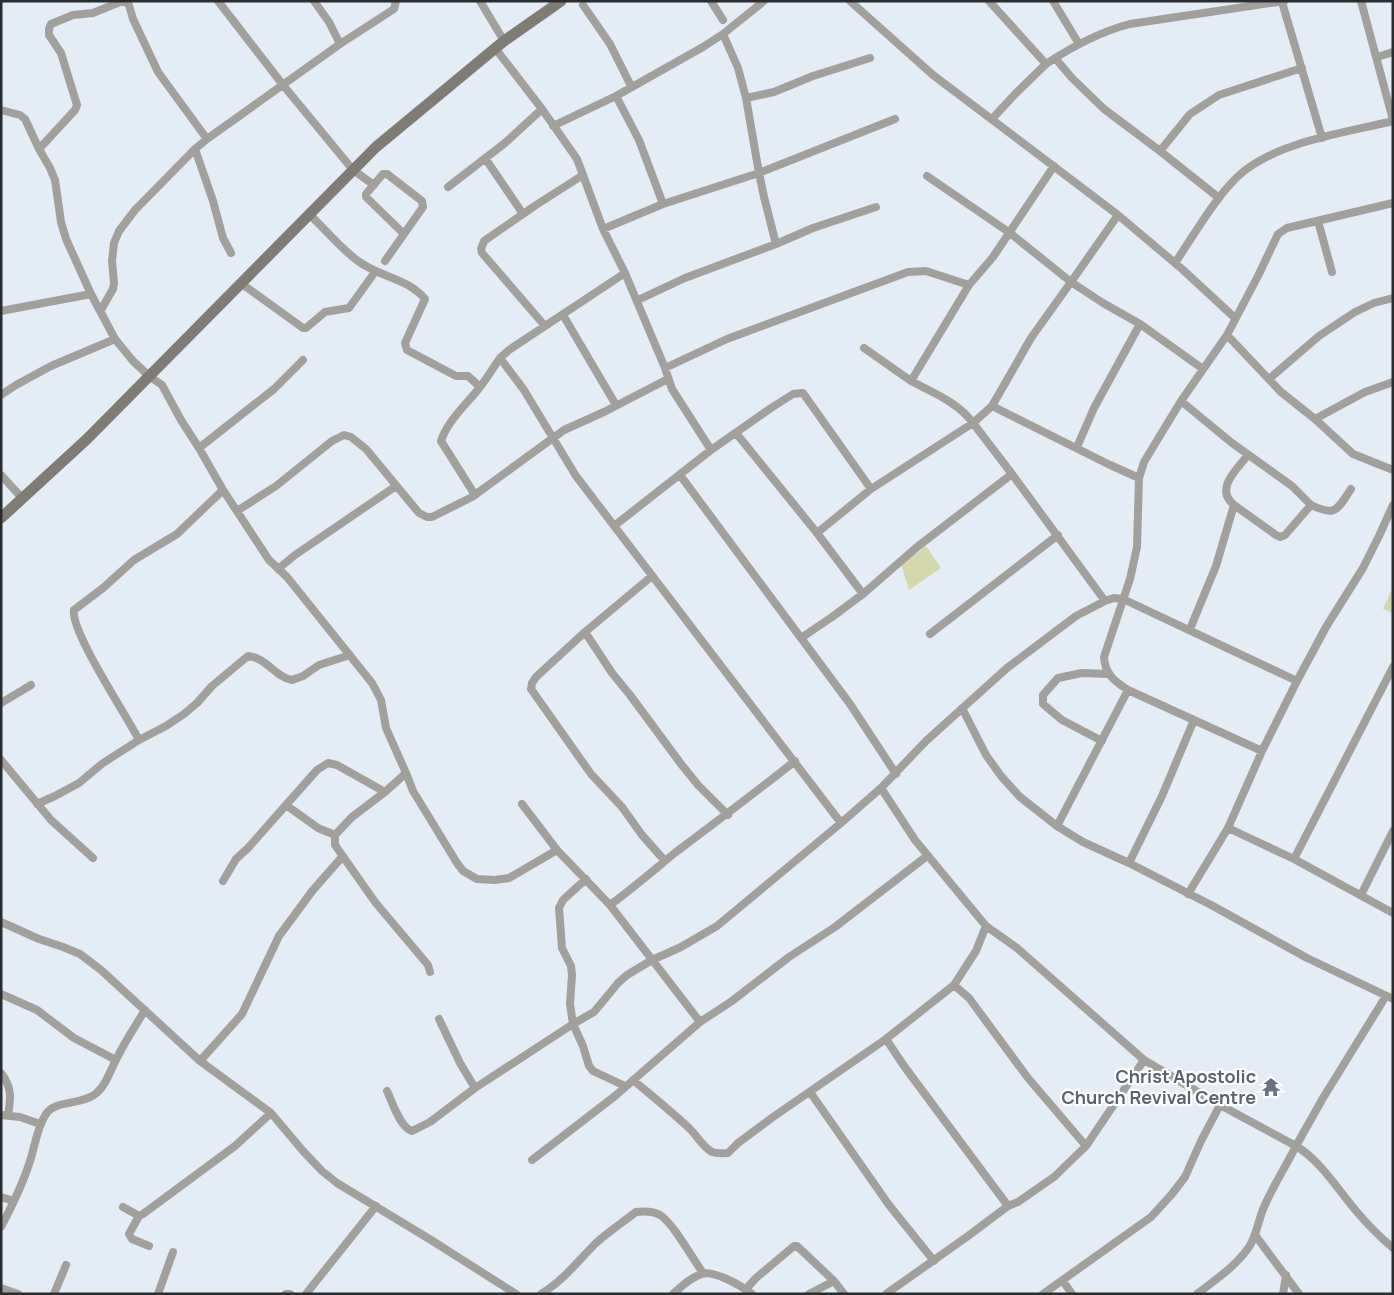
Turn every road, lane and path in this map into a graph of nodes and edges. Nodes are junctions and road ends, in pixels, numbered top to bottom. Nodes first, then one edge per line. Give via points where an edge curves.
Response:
1 (218, 1) edge
2 (314, 1) edge
3 (396, 1) edge
4 (480, 1) edge
5 (561, 1) edge
6 (711, 1) edge
7 (764, 1) edge
8 (850, 1) edge
9 (988, 1) edge
10 (1053, 1) edge
11 (1361, 1) edge
12 (1283, 2) edge
13 (583, 5) dead end
14 (723, 20) dead end
15 (723, 34) junction
16 (504, 41) junction
17 (340, 44) junction
18 (1079, 44) junction
19 (495, 48) junction
20 (1393, 52) edge
21 (1377, 57) junction
22 (870, 58) dead end
23 (1055, 58) junction
24 (1046, 64) junction
25 (1302, 68) junction
26 (283, 85) junction
27 (631, 86) junction
28 (616, 96) junction
29 (746, 98) junction
30 (542, 109) junction
31 (1, 110) edge
32 (895, 119) dead end
33 (992, 119) junction
34 (1393, 121) edge
35 (553, 126) junction
36 (1322, 138) junction
37 (207, 139) junction
38 (39, 149) junction
39 (195, 149) junction
40 (1160, 151) junction
41 (485, 158) junction
42 (1054, 166) junction
43 (353, 170) junction
44 (759, 173) junction
45 (583, 174) junction
46 (927, 176) dead end
47 (374, 185) junction
48 (448, 187) dead end
49 (1219, 198) junction
50 (1393, 203) edge
51 (663, 204) junction
52 (876, 207) dead end
53 (523, 214) junction
54 (310, 215) junction
55 (1118, 215) junction
56 (1318, 221) junction
57 (603, 229) junction
58 (1010, 233) junction
59 (404, 234) junction
60 (776, 244) junction
61 (232, 253) dead end
62 (385, 261) dead end
63 (1175, 263) junction
64 (374, 272) junction
65 (625, 272) junction
66 (1332, 272) dead end
67 (1071, 282) junction
68 (242, 284) junction
69 (969, 285) junction
70 (91, 294) junction
71 (1393, 298) edge
72 (638, 300) junction
73 (101, 310) junction
74 (1, 311) edge
75 (563, 315) junction
76 (1235, 318) junction
77 (1140, 324) junction
78 (545, 326) junction
79 (1227, 334) junction
80 (114, 339) junction
81 (864, 348) dead end
82 (500, 358) junction
83 (303, 360) dead end
84 (665, 368) junction
85 (1203, 369) junction
86 (149, 376) junction
87 (669, 380) junction
88 (1269, 380) junction
89 (911, 382) junction
90 (1393, 382) edge
91 (480, 387) junction
92 (1, 395) edge
93 (1181, 401) junction
94 (616, 405) junction
95 (992, 406) junction
96 (1315, 419) junction
97 (973, 423) junction
98 (736, 433) junction
99 (553, 438) junction
100 (1077, 447) junction
101 (199, 448) junction
102 (711, 450) junction
103 (1248, 455) junction
104 (1393, 470) edge
105 (1012, 474) junction
106 (1, 475) edge
107 (680, 475) junction
108 (1139, 478) junction
109 (396, 486) junction
110 (872, 489) junction
111 (1351, 489) dead end
112 (223, 490) junction
113 (475, 495) junction
114 (22, 498) junction
115 (1234, 505) junction
116 (1310, 505) junction
117 (1393, 505) edge
118 (237, 511) junction
119 (1, 518) edge
120 (614, 526) junction
121 (817, 533) junction
122 (1058, 535) junction
123 (278, 569) junction
124 (652, 576) junction
125 (862, 594) junction
126 (1123, 599) junction
127 (1105, 601) junction
128 (1190, 629) junction
129 (585, 632) junction
130 (930, 634) dead end
131 (801, 638) junction
132 (350, 655) junction
133 (1393, 667) edge
134 (1108, 674) junction
135 (1298, 681) junction
136 (31, 685) dead end
137 (1128, 690) junction
138 (1, 704) edge
139 (962, 708) junction
140 (1194, 720) junction
141 (139, 740) junction
142 (1102, 741) junction
143 (1262, 751) junction
144 (1, 760) edge
145 (795, 761) junction
146 (406, 772) junction
147 (896, 774) junction
148 (881, 788) junction
149 (385, 792) junction
150 (37, 804) junction
151 (522, 804) dead end
152 (286, 805) junction
153 (728, 815) junction
154 (841, 823) junction
155 (1057, 826) junction
156 (1228, 828) junction
157 (1393, 831) edge
158 (335, 835) junction
159 (557, 850) junction
160 (927, 856) junction
161 (342, 857) junction
162 (93, 858) dead end
163 (1294, 859) junction
164 (665, 861) junction
165 (1129, 863) junction
166 (586, 879) junction
167 (223, 881) dead end
168 (1188, 894) junction
169 (1361, 895) junction
170 (610, 904) junction
171 (1393, 913) edge
172 (1, 922) edge
173 (986, 926) junction
174 (652, 960) junction
175 (430, 972) dead end
176 (954, 985) junction
177 (1, 994) edge
178 (1390, 997) edge
179 (145, 1010) junction
180 (439, 1019) dead end
181 (700, 1022) junction
182 (573, 1024) junction
183 (886, 1039) junction
184 (116, 1060) junction
185 (1144, 1060) junction
186 (200, 1061) junction
187 (1, 1072) edge
188 (633, 1080) junction
189 (625, 1086) junction
190 (475, 1088) junction
191 (387, 1091) dead end
192 (810, 1092) junction
193 (1220, 1105) junction
194 (272, 1113) junction
195 (5, 1115) edge
196 (40, 1124) junction
197 (1086, 1146) junction
198 (1296, 1146) junction
199 (532, 1160) dead end
200 (1, 1197) edge
201 (14, 1202) junction
202 (123, 1206) dead end
203 (376, 1206) junction
204 (1008, 1206) junction
205 (139, 1216) junction
206 (1, 1227) edge
207 (1255, 1235) junction
208 (150, 1246) dead end
209 (1393, 1248) edge
210 (173, 1252) dead end
211 (934, 1261) junction
212 (66, 1264) dead end
213 (703, 1273) junction
214 (1286, 1275) junction
215 (834, 1281) junction
216 (1063, 1281) junction
217 (1, 1288) edge
218 (749, 1291) edge
219 (18, 1294) edge
220 (54, 1294) edge
221 (158, 1294) edge
222 (286, 1294) edge
223 (290, 1294) edge
224 (306, 1294) edge
225 (516, 1294) edge
226 (541, 1294) edge
227 (672, 1294) edge
228 (809, 1294) edge
229 (844, 1294) edge
230 (886, 1294) edge
231 (1043, 1294) edge
232 (1072, 1294) edge
233 (1197, 1294) edge
234 (1283, 1294) edge
235 (1299, 1294) edge

1 - 26 street
2 - 17 street
3 - 17 street via 394,9
4 - 16 street
5 - 16 main road
6 - 14 street
7 - 15 street
8 - 33 street via 933,75
9 - 24 street
10 - 18 street
11 - 21 street
12 - 18 street via 1130,24 1107,30
12 - 25 street
13 - 27 street via 610,44
15 - 27 street
15 - 29 street via 738,68
16 - 19 main road
17 - 26 street
18 - 23 street
19 - 30 street
19 - 43 main road
20 - 21 street
21 - 34 street
22 - 29 street via 774,92
23 - 24 street
23 - 40 street via 1104,109
24 - 33 street
25 - 36 street
25 - 40 street via 1219,95 1190,114
26 - 37 street
26 - 43 street
27 - 28 street
28 - 35 street
28 - 51 street via 638,140
29 - 44 street
30 - 35 street
30 - 41 street
31 - 38 street via 25,119
32 - 44 street
33 - 42 street
34 - 36 street
35 - 45 street via 577,159
36 - 49 street via 1269,155 1243,172
37 - 38 street via 158,72 129,5 120,2 51,24 49,35 61,54 77,105
37 - 39 street
38 - 70 street via 55,180 66,240
39 - 61 street via 223,238
39 - 73 street via 135,210 119,231 112,261 113,290
40 - 49 street
41 - 48 street
41 - 53 street
42 - 55 street
42 - 58 street
43 - 47 street
43 - 54 main road
44 - 51 street
44 - 60 street
45 - 53 street
45 - 57 street
46 - 58 street
47 - 59 street via 366,194 367,200
47 - 59 street via 385,173 422,201 424,207
49 - 63 street
50 - 56 street
51 - 57 street
52 - 60 street
53 - 78 street via 484,241 481,248
54 - 64 street via 357,261
54 - 68 main road
55 - 63 street
55 - 67 street
56 - 66 street
56 - 76 street via 1282,230 1278,234
57 - 65 street
58 - 67 street
58 - 69 street
59 - 62 street
60 - 72 street via 685,278
63 - 76 street
64 - 68 street via 348,308 325,312 306,328
64 - 91 street via 401,281 426,299 404,343 407,350 456,376 468,376
65 - 72 street
65 - 75 street
67 - 77 street
67 - 95 street via 1031,338
68 - 86 main road
69 - 84 street via 926,271 908,272 727,339
69 - 89 street
70 - 73 street
70 - 74 street
71 - 88 street via 1355,312 1319,336
72 - 84 street
73 - 80 street
75 - 78 street
75 - 94 street
76 - 79 street
77 - 85 street
77 - 100 street via 1094,408
78 - 82 street
79 - 85 street
79 - 88 street
80 - 86 street
80 - 92 street via 51,366
81 - 89 street
82 - 91 street
82 - 99 street
83 - 101 street via 274,389
84 - 87 street
85 - 93 street
86 - 101 street via 162,385
86 - 114 main road
87 - 94 street
87 - 102 street
88 - 96 street
89 - 97 street via 957,405
90 - 96 street via 1365,392
91 - 113 street via 458,413 441,441
93 - 103 street
93 - 108 street via 1148,455
94 - 99 street
95 - 97 street
95 - 100 street
96 - 104 street via 1353,454
97 - 105 street
97 - 110 street
98 - 102 street
98 - 110 street via 793,394 803,394
98 - 121 street
99 - 113 street
99 - 120 street via 576,476
100 - 108 street
101 - 112 street
102 - 107 street
103 - 115 street via 1226,486 1228,500
103 - 116 street via 1292,486
105 - 122 street
105 - 125 street
106 - 114 street
107 - 120 street
107 - 131 street
108 - 126 street via 1137,547
109 - 113 street via 419,513 427,517
109 - 118 street via 366,449 351,436 344,435
109 - 123 street
110 - 121 street
111 - 116 street via 1333,511
112 - 118 street
112 - 141 street via 177,534 134,560 74,610 76,629
114 - 119 main road
115 - 116 street via 1280,537
115 - 128 street via 1216,566
117 - 135 street via 1363,568 1326,627
118 - 123 street
120 - 124 street
121 - 125 street
122 - 127 street
122 - 130 street
123 - 132 street
124 - 129 street
124 - 145 street
125 - 131 street
126 - 127 street
126 - 128 street
126 - 134 street via 1104,657
127 - 139 street via 1076,616 1007,668
128 - 135 street
129 - 153 street via 612,674 681,764
129 - 164 street via 536,677 531,689 590,774 622,807
131 - 147 street
132 - 141 street via 319,665 292,680 282,677 267,663 248,656 184,714
132 - 146 street via 381,700 386,728
133 - 163 street
134 - 137 street
134 - 142 street via 1082,673 1058,678 1042,695 1043,704 1062,720
135 - 143 street
136 - 138 street
137 - 140 street
137 - 142 street
139 - 147 street
139 - 155 street via 986,755 1001,776 1020,797
140 - 143 street
140 - 165 street
141 - 150 street via 79,783
142 - 155 street
143 - 156 street
144 - 150 street
145 - 153 street
145 - 154 street
146 - 149 street
146 - 159 street via 423,808 457,863 469,876 496,880 508,878
147 - 148 street
148 - 154 street
148 - 160 street
149 - 152 street via 337,765 328,764 317,770
149 - 158 street via 352,817
150 - 162 street
151 - 159 street
152 - 158 street via 318,828
152 - 167 street via 236,859
153 - 164 street
154 - 174 street via 717,926
155 - 165 street
156 - 163 street
156 - 168 street
157 - 169 street
158 - 161 street via 335,845
159 - 166 street
160 - 173 street
160 - 181 street via 836,927
161 - 175 street via 392,924 428,965
161 - 186 street via 279,936 242,1014
163 - 169 street
164 - 170 street
165 - 168 street
166 - 170 street
166 - 182 street via 563,900 559,908 562,948 571,966
168 - 178 street via 1307,958
169 - 171 street
170 - 174 street
172 - 179 street via 80,954
173 - 176 street via 976,952
173 - 185 street via 1017,948
174 - 181 street
174 - 182 street via 627,975 594,1012
176 - 183 street
176 - 197 street via 969,998 1028,1078
177 - 184 street via 37,1010 74,1038
178 - 198 street via 1323,1098
179 - 184 street
179 - 186 street
180 - 190 street
181 - 188 street
182 - 189 street via 593,1072
182 - 190 street
183 - 192 street
183 - 204 street
184 - 196 street via 96,1094 83,1101 56,1105 49,1109
185 - 193 street
185 - 197 street
186 - 194 street
187 - 195 street via 9,1084 12,1098
188 - 189 street
188 - 192 street via 662,1103 700,1142 720,1154 728,1153
189 - 199 street
190 - 191 street via 412,1132 402,1122
192 - 211 street via 889,1205
193 - 198 street
193 - 216 street via 1185,1177 1172,1194 1151,1216
194 - 203 street via 322,1172
194 - 205 street via 235,1146
195 - 196 street
196 - 201 street via 30,1162
197 - 204 street via 1054,1177
198 - 207 street via 1259,1218
198 - 209 street via 1325,1172 1358,1214
200 - 201 street
201 - 206 street
202 - 205 street
203 - 224 street
203 - 225 street
204 - 211 street
205 - 208 street via 129,1234
207 - 214 street
207 - 233 street via 1240,1258
210 - 221 street
211 - 230 street
212 - 220 street
213 - 218 street via 713,1274
213 - 226 street via 668,1221 658,1214 636,1212 597,1242 560,1281
213 - 227 street
214 - 234 street
214 - 235 street
215 - 218 street via 794,1246 756,1278
215 - 228 street
215 - 229 street
216 - 231 street
216 - 232 street
217 - 219 street
222 - 223 street

